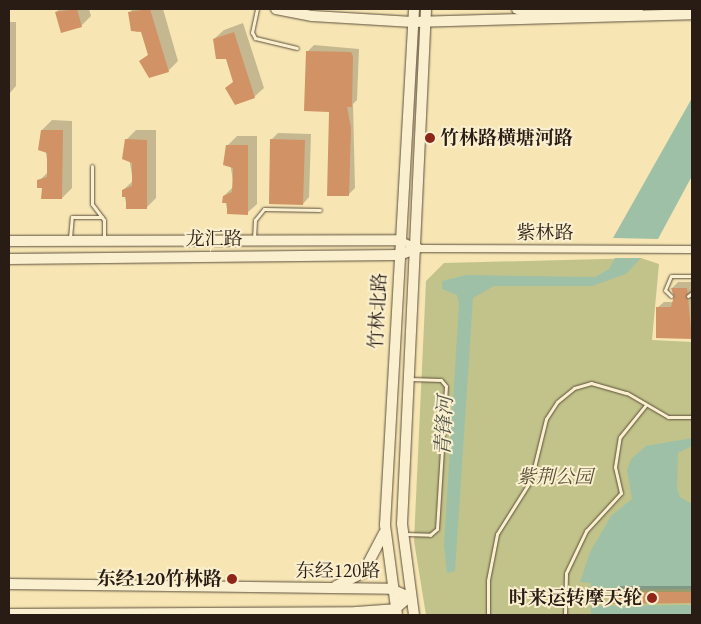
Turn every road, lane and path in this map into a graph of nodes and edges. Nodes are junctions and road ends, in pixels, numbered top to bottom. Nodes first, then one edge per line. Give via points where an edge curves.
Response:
1 (257, 9) edge
2 (276, 9) edge
3 (414, 9) edge
4 (426, 9) edge
5 (517, 9) edge
6 (631, 9) edge
7 (638, 9) edge
8 (588, 10) edge
9 (692, 14) edge
10 (426, 21) junction
11 (414, 22) junction
12 (297, 48) dead end
13 (92, 166) dead end
14 (320, 210) dead end
15 (102, 217) junction
16 (70, 240) junction
17 (104, 240) junction
18 (254, 240) junction
19 (400, 240) junction
20 (9, 241) edge
21 (418, 248) junction
22 (692, 249) edge
23 (399, 256) junction
24 (9, 259) edge
25 (692, 276) edge
26 (692, 293) edge
27 (671, 296) dead end
28 (688, 296) dead end
29 (410, 379) junction
30 (645, 406) junction
31 (692, 417) edge
32 (387, 485) junction
33 (403, 534) junction
34 (9, 584) edge
35 (328, 589) junction
36 (391, 589) junction
37 (409, 597) junction
38 (396, 612) edge
39 (233, 613) junction
40 (9, 614) edge
41 (265, 615) edge
42 (414, 615) edge
43 (488, 615) edge
44 (565, 615) edge

1 - 12 lane via 252,32 255,38
2 - 11 main road via 312,16
3 - 11 main road, 竹林北路
4 - 10 main road, 竹林北路
5 - 8 main road
6 - 7 main road
6 - 8 main road
9 - 10 main road
10 - 11 main road
10 - 21 main road, 竹林北路
11 - 19 main road, 竹林北路
13 - 15 lane via 92,204
14 - 18 lane via 264,209 255,220
15 - 16 lane via 72,217
15 - 17 lane
16 - 17 main road, 龙汇路
16 - 20 main road, 龙汇路
17 - 18 main road, 龙汇路
18 - 19 main road, 龙汇路
19 - 21 street, 紫林路
19 - 23 main road, 竹林北路
21 - 22 street, 紫林路
21 - 23 main road, 龙汇路
21 - 29 main road, 竹林北路
23 - 24 main road, 龙汇路
23 - 32 main road, 竹林北路
25 - 27 lane via 671,276 665,290
26 - 28 lane
29 - 33 main road, 竹林北路
29 - 33 lane via 441,380 446,386 437,529 430,535
30 - 31 lane via 668,418
30 - 43 lane via 627,393 591,384 574,388 557,402 546,419 531,480 497,534 488,580
30 - 44 lane via 620,437 615,467 621,493 586,531 566,573
32 - 35 main road via 383,536 375,556 363,573
32 - 36 main road, 竹林北路 via 385,525
33 - 37 main road, 竹林北路
34 - 35 main road, 东经120路
35 - 36 main road, 东经120路
36 - 37 main road, 东经120路
36 - 38 main road, 竹林北路
37 - 38 main road
37 - 42 main road, 竹林北路
38 - 39 main road, 东经120路
39 - 40 main road, 东经120路
39 - 41 main road

